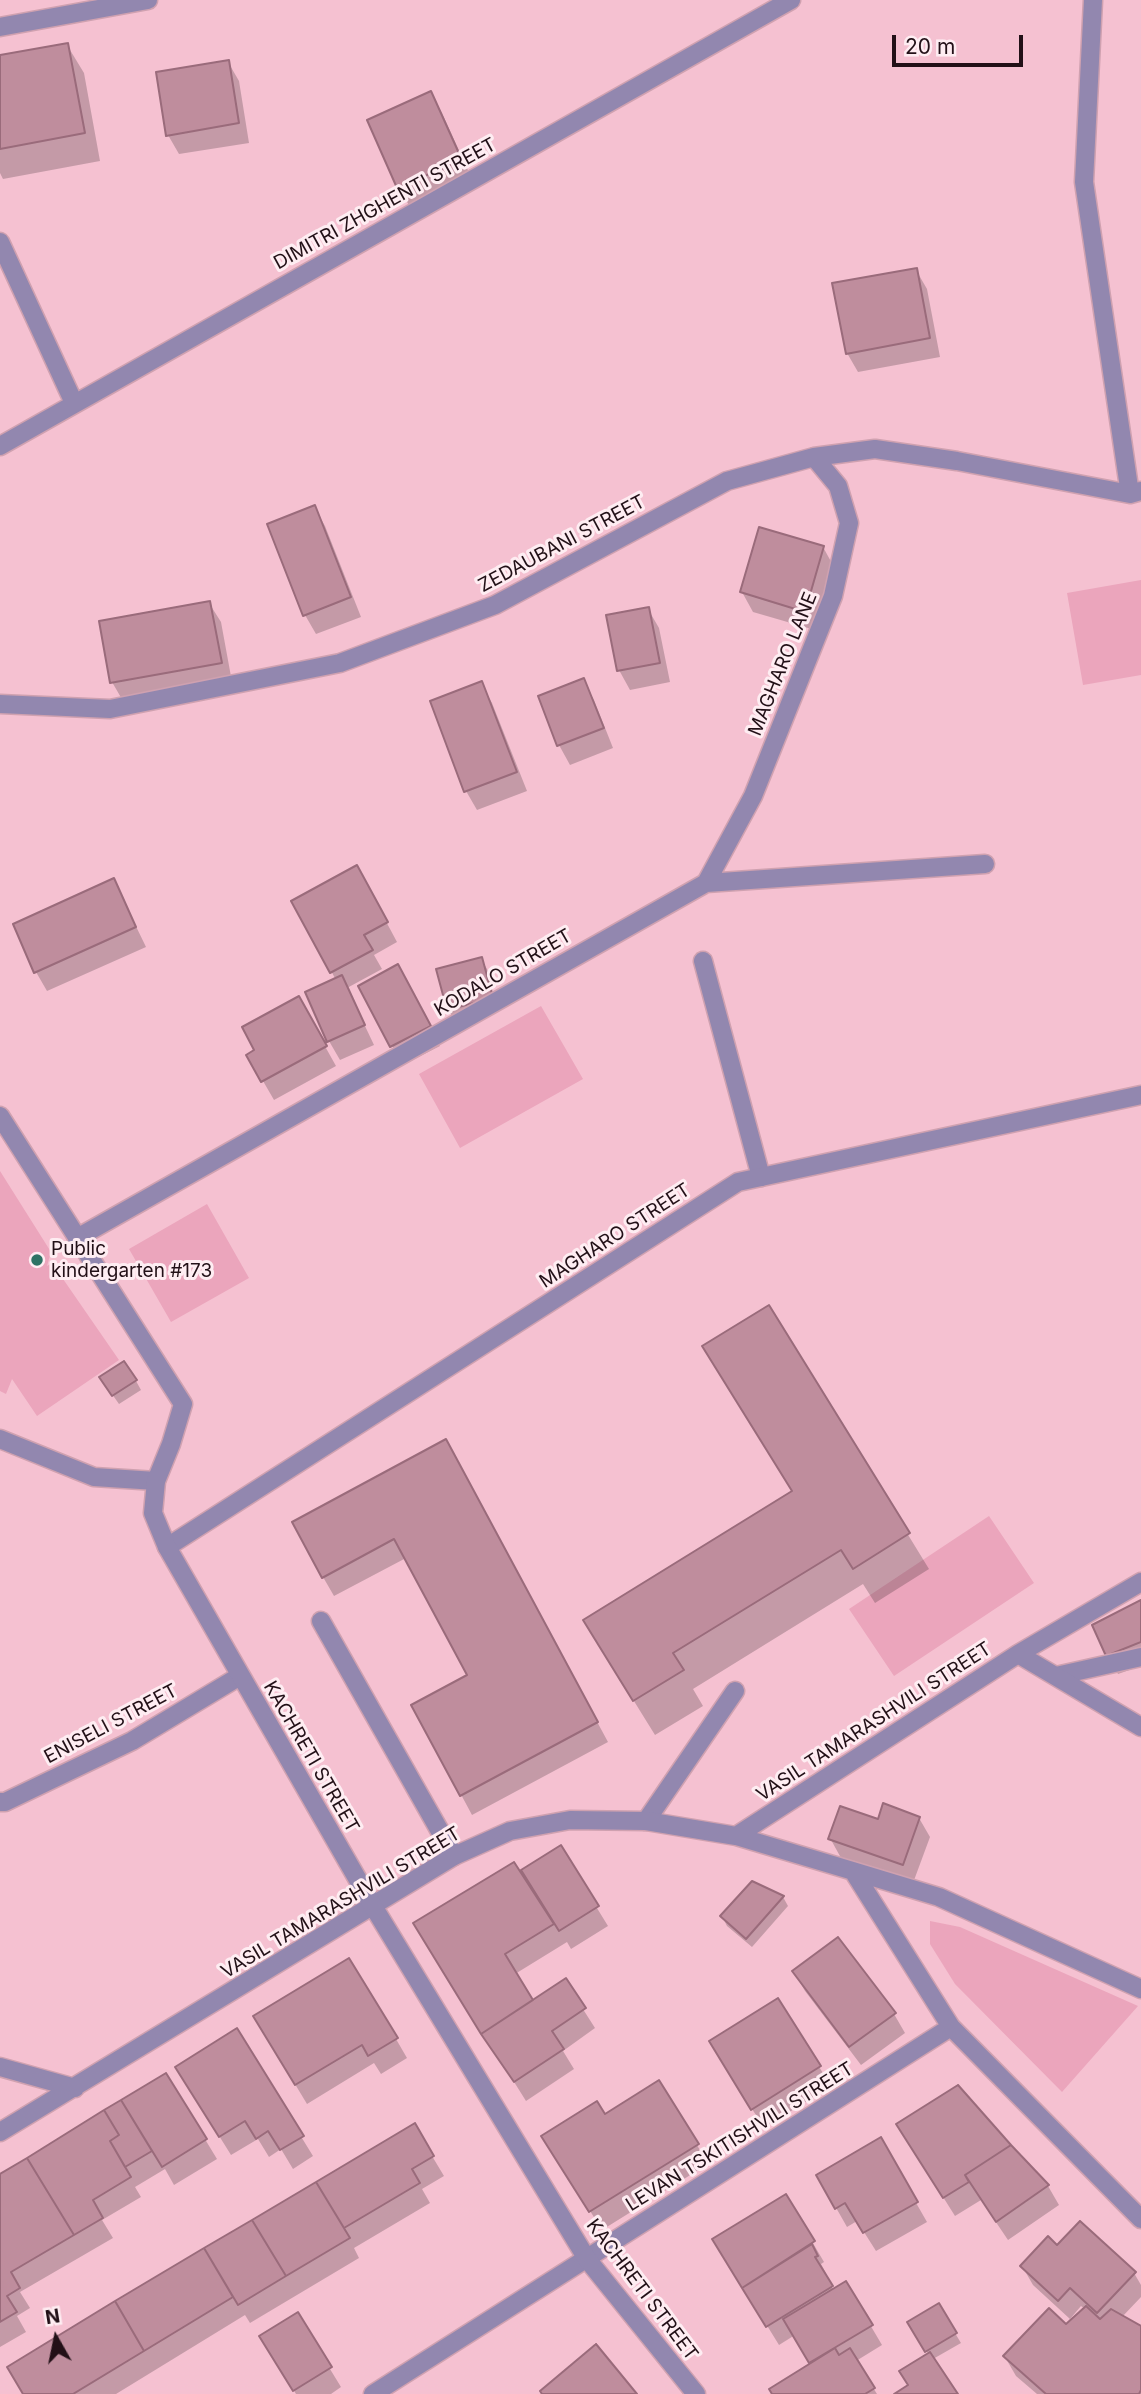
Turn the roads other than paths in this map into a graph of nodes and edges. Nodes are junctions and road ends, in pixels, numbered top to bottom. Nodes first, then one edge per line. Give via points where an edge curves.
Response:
1 (148, 0) edge
2 (790, 0) edge
3 (1093, 0) edge
4 (0, 27) edge
5 (0, 242) edge
6 (74, 403) junction
7 (0, 446) edge
8 (814, 457) junction
9 (1136, 493) edge
10 (0, 704) edge
11 (985, 864) dead end
12 (706, 883) junction
13 (703, 961) dead end
14 (1141, 1095) edge
15 (0, 1116) edge
16 (761, 1177) junction
17 (77, 1238) junction
18 (0, 1439) edge
19 (156, 1482) junction
20 (167, 1547) junction
21 (1141, 1582) edge
22 (321, 1621) dead end
23 (1018, 1654) junction
24 (1141, 1657) edge
25 (1056, 1675) junction
26 (240, 1676) junction
27 (735, 1691) dead end
28 (1141, 1727) edge
29 (0, 1802) edge
30 (646, 1821) junction
31 (736, 1836) junction
32 (454, 1856) junction
33 (853, 1871) junction
34 (373, 1906) junction
35 (1141, 1989) edge
36 (951, 2027) junction
37 (0, 2067) edge
38 (75, 2088) junction
39 (0, 2132) edge
40 (1141, 2219) edge
41 (587, 2259) junction
42 (373, 2394) edge
43 (696, 2394) edge

1 - 4 street
2 - 6 street, DIMITRI ZHGHENTI STREET
3 - 9 street via 1084,182
5 - 6 street
6 - 7 street, DIMITRI ZHGHENTI STREET
8 - 9 street, ZEDAUBANI STREET via 875,449
8 - 10 street, ZEDAUBANI STREET via 727,481 495,606 340,663 110,709
8 - 12 street, MAGHARO LANE via 838,486 849,523 833,596 753,796
11 - 12 street, KODALO STREET
12 - 17 street, KODALO STREET
13 - 16 street
14 - 16 street, MAGHARO STREET
15 - 17 street, KACHRETI STREET
16 - 20 street, MAGHARO STREET via 738,1182
17 - 19 street, KACHRETI STREET via 183,1404
18 - 19 street via 94,1477
19 - 20 street, KACHRETI STREET via 153,1513
20 - 26 street, KACHRETI STREET
21 - 23 street, VASIL TAMARASHVILI STREET
22 - 32 street
23 - 25 street
23 - 31 street, VASIL TAMARASHVILI STREET
24 - 25 street
25 - 28 street
26 - 29 street, ENISELI STREET via 132,1741
26 - 34 street, KACHRETI STREET
27 - 30 street
30 - 31 street, VASIL TAMARASHVILI STREET
30 - 32 street, VASIL TAMARASHVILI STREET via 570,1820 510,1831
31 - 33 street
32 - 34 street, VASIL TAMARASHVILI STREET
33 - 35 street via 939,1897
33 - 36 street
34 - 38 street, VASIL TAMARASHVILI STREET
34 - 41 street, KACHRETI STREET
36 - 40 street
36 - 41 street, LEVAN TSKITISHVILI STREET
37 - 38 street
38 - 39 street, VASIL TAMARASHVILI STREET
41 - 42 street, LEVAN TSKITISHVILI STREET
41 - 43 street, KACHRETI STREET

